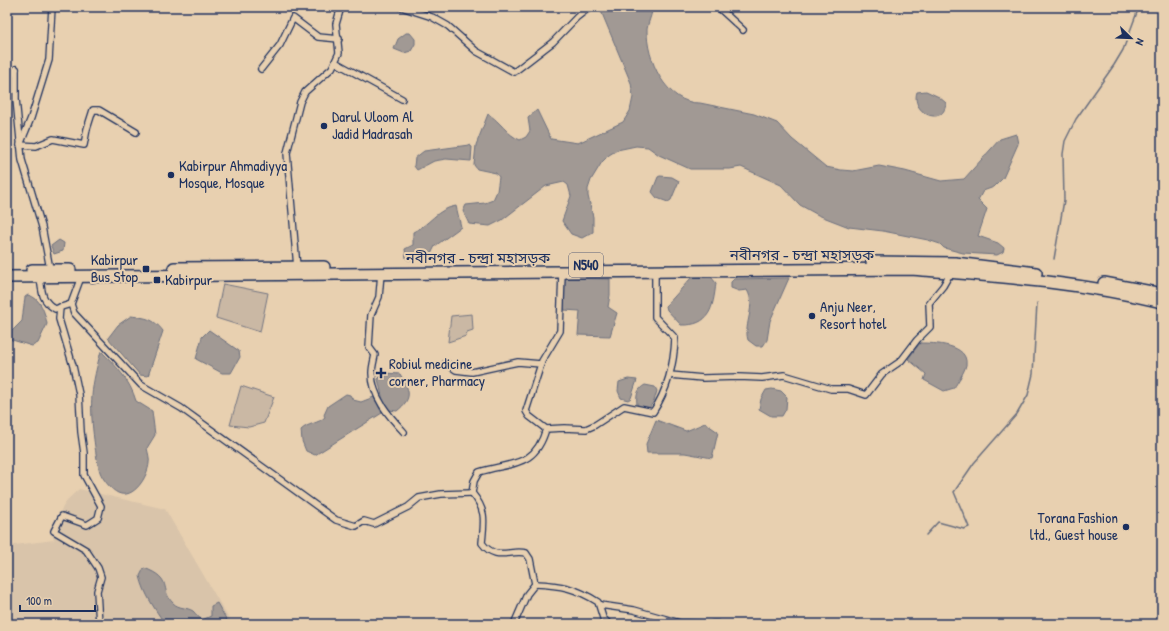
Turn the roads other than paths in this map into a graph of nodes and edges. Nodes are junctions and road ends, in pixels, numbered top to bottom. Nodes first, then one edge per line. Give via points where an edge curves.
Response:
1 (52, 7) edge
2 (341, 7) edge
3 (401, 7) edge
4 (590, 7) edge
5 (718, 7) edge
6 (743, 30) dead end
7 (339, 39) junction
8 (334, 62) junction
9 (261, 70) dead end
10 (7, 79) edge
11 (402, 99) dead end
12 (136, 132) dead end
13 (20, 145) junction
14 (297, 266) junction
15 (50, 269) junction
16 (7, 270) edge
17 (655, 271) junction
18 (562, 272) junction
19 (951, 272) junction
20 (381, 274) junction
21 (7, 277) edge
22 (40, 277) junction
23 (81, 277) junction
24 (1162, 294) edge
25 (1162, 302) edge
26 (71, 304) junction
27 (60, 307) junction
28 (446, 363) dead end
29 (541, 364) junction
30 (670, 375) junction
31 (546, 429) junction
32 (404, 432) dead end
33 (472, 493) junction
34 (535, 584) junction
35 (600, 605) junction
36 (99, 624) edge
37 (514, 624) edge
38 (609, 624) edge
39 (702, 624) edge
40 (713, 624) edge
41 (717, 624) edge

1 - 13 street via 49,60
2 - 7 street via 336,24
3 - 4 street via 432,17 448,26 476,51 514,72 553,42
5 - 6 street
7 - 8 street via 339,53
7 - 9 street via 318,37 293,18 280,45
8 - 11 street
8 - 14 street via 332,68 305,92 287,152
10 - 13 street via 16,69
12 - 13 street via 99,110 94,110 86,129 84,145 53,139 36,146
13 - 15 street via 42,227
14 - 15 highway, নবীনগর - চন্দ্রা মহাসড়ক / N540
14 - 24 highway, নবীনগর - চন্দ্রা মহাসড়ক / N540 via 916,262 995,267 1122,285
15 - 16 highway, নবীনগর - চন্দ্রা মহাসড়ক / N540
17 - 18 highway, নবীনগর - চন্দ্রা মহাসড়ক / N540
17 - 19 highway, নবীনগর - চন্দ্রা মহাসড়ক / N540 via 911,269
17 - 30 street via 655,317 675,338
18 - 20 highway, নবীনগর - চন্দ্রা মহাসড়ক / N540
18 - 29 street via 560,331
19 - 25 highway, নবীনগর - চন্দ্রা মহাসড়ক / N540 via 1037,280
19 - 30 street via 929,303 930,327 901,361 882,374 866,395 848,389 831,389 784,375 762,378 703,378
20 - 23 highway, নবীনগর - চন্দ্রা মহাসড়ক / N540
20 - 32 street via 379,296 371,315 369,347 375,355 372,373 380,403
21 - 22 highway, নবীনগর - চন্দ্রা মহাসড়ক / N540
22 - 23 highway, নবীনগর - চন্দ্রা মহাসড়ক / N540
22 - 27 street via 46,303 55,309
23 - 26 street
26 - 27 street
26 - 33 street via 74,313 141,385 181,408 342,523 356,526 364,521 374,524 408,507 419,498
27 - 36 street via 59,319 79,394 84,475 101,506 98,518 87,525 62,516 54,531 86,550 98,568 101,577 97,591
28 - 29 street via 456,370 472,372 518,362
29 - 31 street via 526,411
30 - 31 street via 653,412 624,406 586,429
31 - 33 street via 544,438 527,460 479,472 474,480
33 - 34 street via 482,506 482,543 495,553 510,554 520,551 529,555
34 - 35 street via 575,589
34 - 37 street via 526,594 521,612
35 - 38 street via 603,618
35 - 39 street via 634,610 680,623
40 - 41 street

